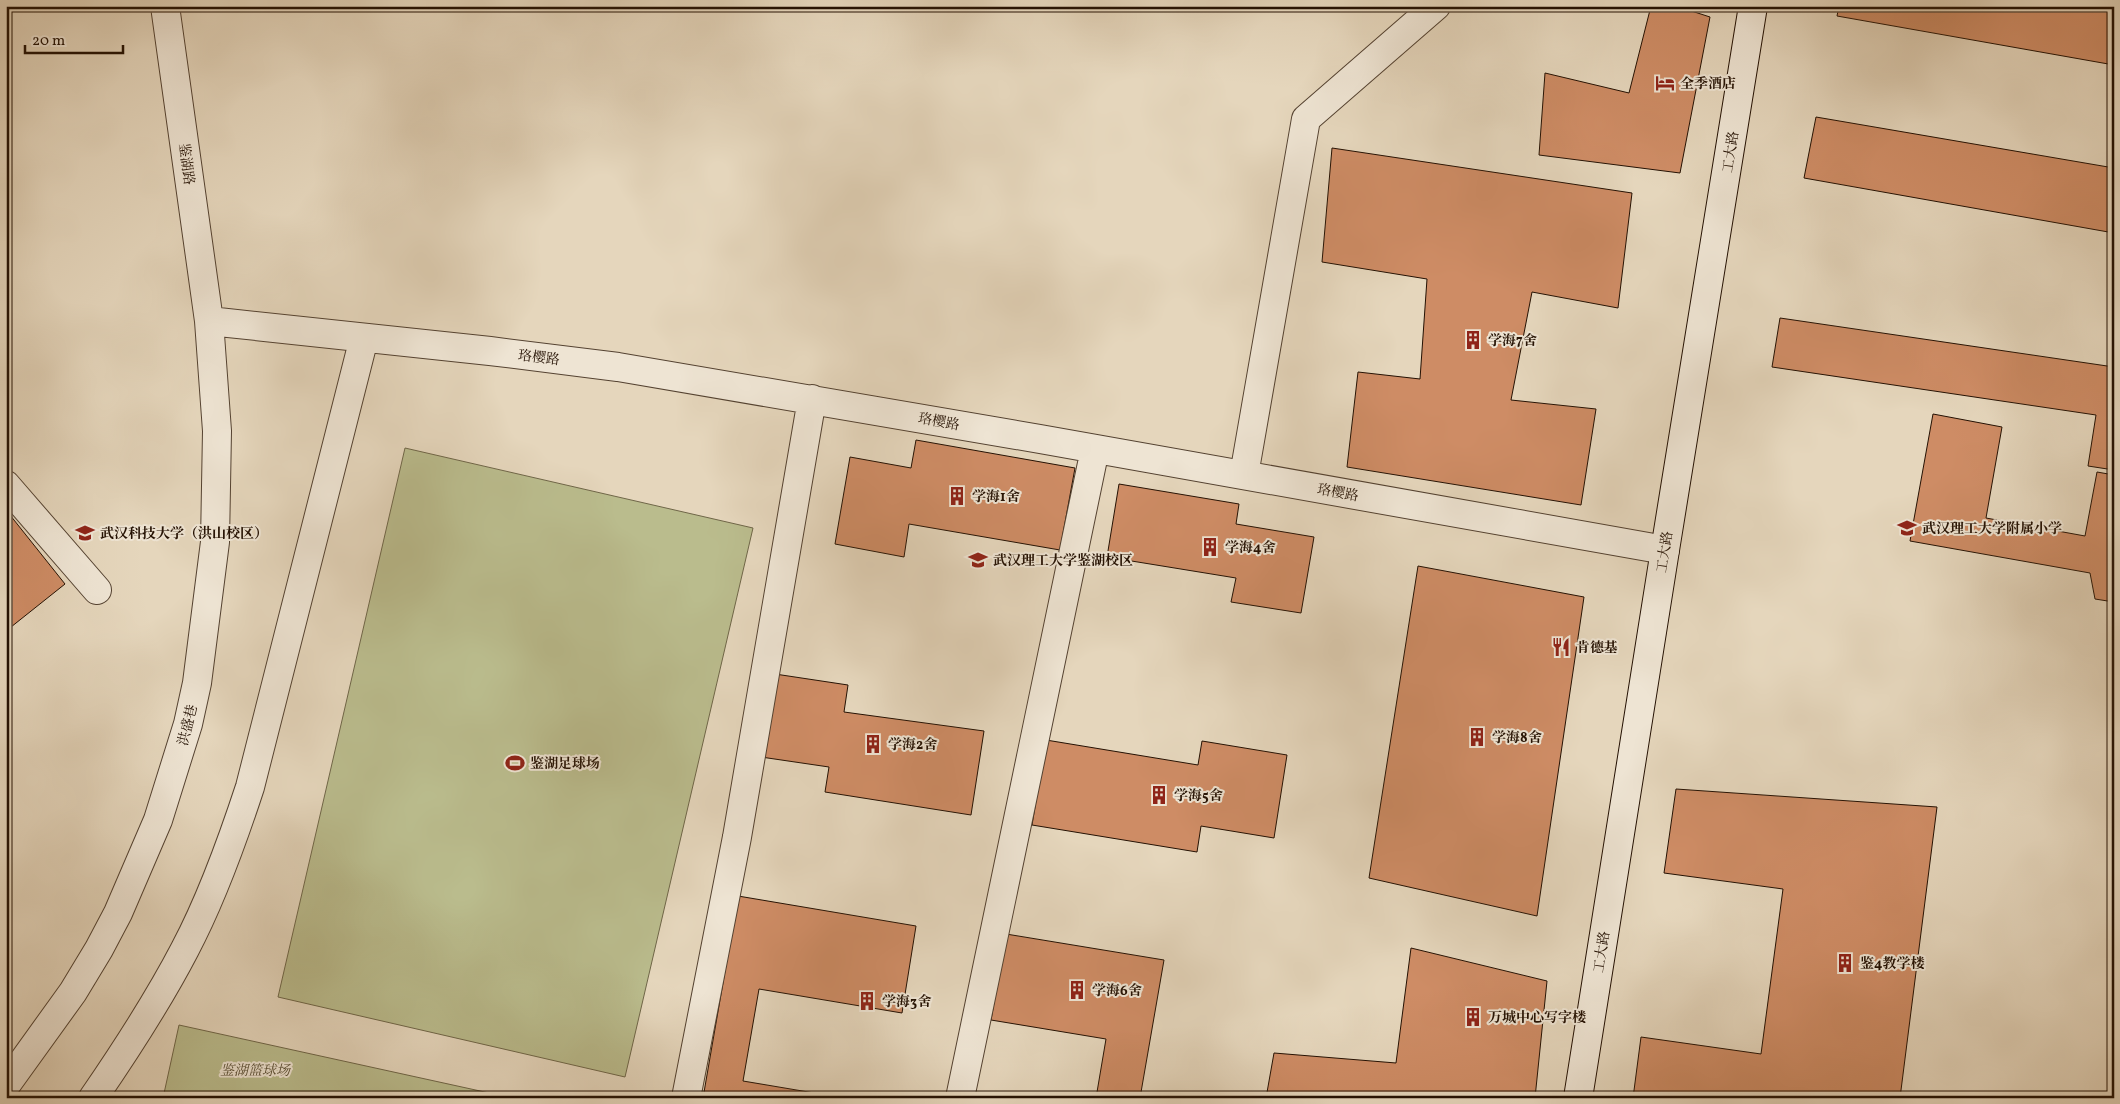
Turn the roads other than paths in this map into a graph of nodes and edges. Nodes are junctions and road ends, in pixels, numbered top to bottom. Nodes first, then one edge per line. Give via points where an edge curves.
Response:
1 (165, 6) edge
2 (1436, 6) edge
3 (1753, 6) edge
4 (209, 321) junction
5 (364, 338) junction
6 (812, 399) junction
7 (1095, 450) junction
8 (1244, 475) junction
9 (6, 485) edge
10 (1665, 550) junction
11 (97, 590) dead end
12 (9, 1073) edge
13 (93, 1098) edge
14 (686, 1098) edge
15 (960, 1098) edge
16 (1578, 1098) edge

1 - 4 street, 鉴湖路
2 - 8 street via 1306,119
3 - 10 street, 工大路
4 - 5 street, 珞樱路
4 - 12 street, 洪盛巷 via 217,430 214,542 197,683 188,724 158,820 118,913 73,992
5 - 6 street, 珞樱路 via 618,367
5 - 13 street via 235,834 185,949 129,1045
6 - 7 street, 珞樱路
6 - 14 street via 737,837
7 - 8 street, 珞樱路
7 - 15 street
8 - 10 street, 珞樱路
9 - 11 street
10 - 16 street, 工大路

